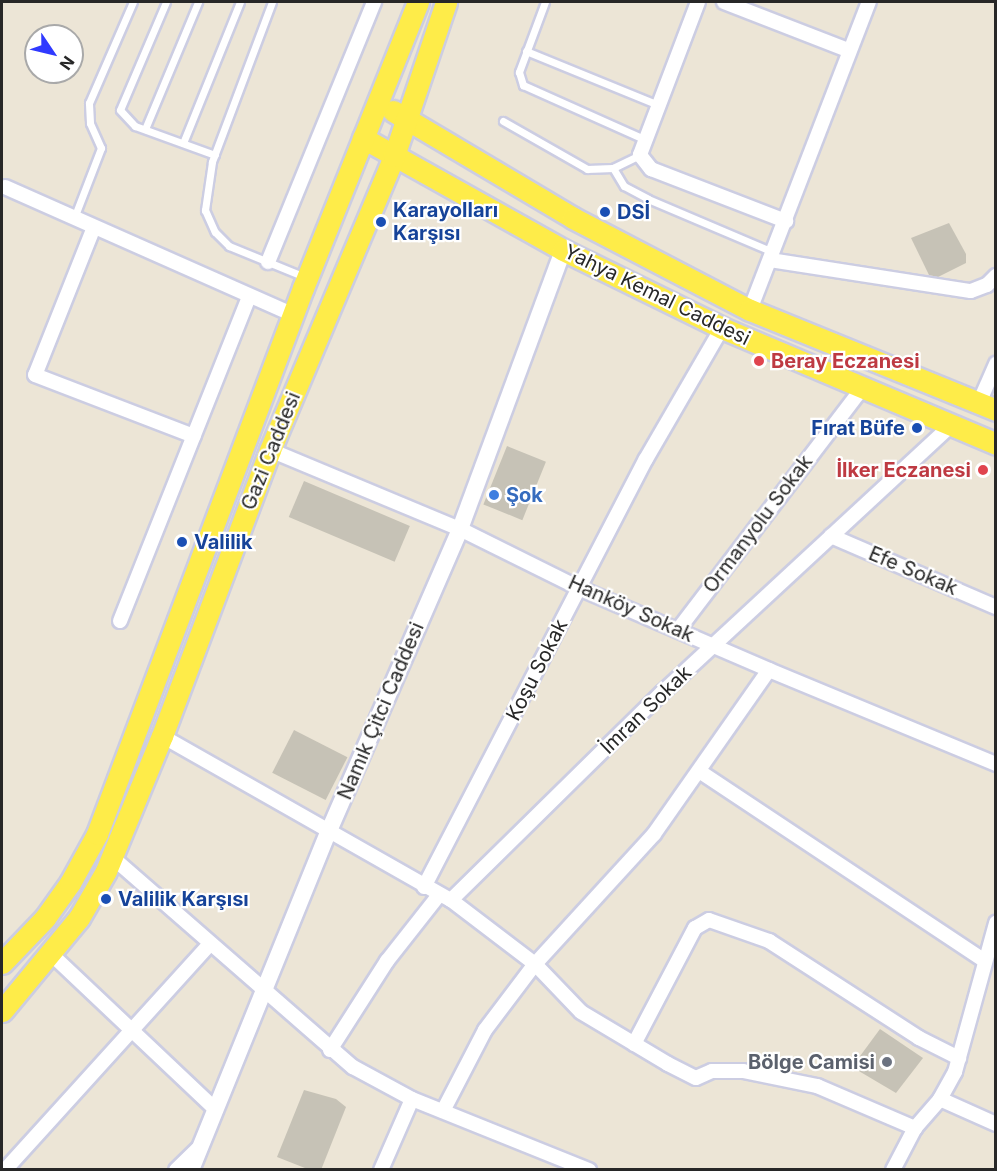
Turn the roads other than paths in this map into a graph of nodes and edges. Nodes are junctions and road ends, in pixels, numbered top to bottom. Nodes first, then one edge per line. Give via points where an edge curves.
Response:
1 (133, 2) edge
2 (166, 2) edge
3 (198, 2) edge
4 (240, 2) edge
5 (272, 2) edge
6 (374, 2) edge
7 (418, 2) edge
8 (446, 2) edge
9 (544, 2) edge
10 (698, 2) edge
11 (724, 2) edge
12 (869, 2) edge
13 (848, 50) junction
14 (526, 51) junction
15 (378, 102) junction
16 (658, 105) junction
17 (404, 117) junction
18 (503, 121) dead end
19 (145, 129) junction
20 (363, 138) junction
21 (645, 139) junction
22 (183, 143) junction
23 (215, 155) junction
24 (394, 156) junction
25 (640, 156) junction
26 (613, 168) junction
27 (5, 187) dead end
28 (74, 218) junction
29 (786, 221) junction
30 (94, 227) junction
31 (563, 250) junction
32 (772, 256) junction
33 (268, 262) junction
34 (996, 276) edge
35 (308, 278) junction
36 (249, 297) junction
37 (750, 310) junction
38 (294, 315) junction
39 (722, 328) junction
40 (996, 364) edge
41 (861, 390) junction
42 (988, 407) edge
43 (950, 426) junction
44 (194, 436) junction
45 (996, 444) edge
46 (270, 450) junction
47 (460, 529) junction
48 (831, 536) junction
49 (579, 588) junction
50 (996, 607) edge
51 (120, 621) dead end
52 (678, 630) junction
53 (714, 645) junction
54 (769, 670) junction
55 (162, 736) junction
56 (996, 764) edge
57 (699, 771) junction
58 (328, 833) junction
59 (112, 857) junction
60 (424, 887) junction
61 (445, 897) junction
62 (996, 923) edge
63 (209, 945) junction
64 (49, 952) junction
65 (983, 960) junction
66 (2, 963) edge
67 (535, 964) junction
68 (264, 992) junction
69 (2, 1011) edge
70 (130, 1031) junction
71 (634, 1044) junction
72 (330, 1050) junction
73 (959, 1058) junction
74 (412, 1099) junction
75 (940, 1099) junction
76 (216, 1110) junction
77 (443, 1111) junction
78 (996, 1124) edge
79 (915, 1128) junction
80 (201, 1145) junction
81 (5, 1170) edge
82 (176, 1170) edge
83 (191, 1170) edge
84 (381, 1170) edge
85 (589, 1170) edge
86 (893, 1170) edge

1 - 28 lane via 89,103 90,123 101,148
2 - 19 lane via 120,110 130,122
3 - 19 lane
4 - 22 lane
5 - 23 lane
6 - 33 street
7 - 15 main road, Gazi Caddesi
8 - 17 main road, Gazi Caddesi
9 - 14 lane
10 - 16 street
11 - 13 street
12 - 13 street
13 - 29 street
14 - 16 lane
14 - 21 lane via 519,76 527,89
15 - 17 main road, Yahya Kemal Caddesi
15 - 20 main road, Gazi Caddesi
16 - 21 street
17 - 24 main road, Gazi Caddesi
17 - 37 main road, Yahya Kemal Caddesi via 573,218
18 - 26 lane via 587,169
19 - 22 lane
20 - 24 main road, Yahya Kemal Caddesi
20 - 35 main road, Gazi Caddesi
21 - 25 street
22 - 23 lane
23 - 33 lane via 204,200 210,225 229,246
24 - 31 main road, Yahya Kemal Caddesi
24 - 46 main road, Gazi Caddesi
25 - 26 lane
25 - 29 street via 651,169
26 - 32 lane via 624,186
27 - 28 street
28 - 30 street
29 - 32 street
30 - 36 street
30 - 44 street via 34,375
31 - 39 main road, Yahya Kemal Caddesi
31 - 47 street, Namık Çitci Caddesi
32 - 34 street via 971,291 982,288
32 - 37 street
33 - 35 lane
35 - 38 main road, Gazi Caddesi
36 - 38 street
36 - 44 street
37 - 42 main road, Yahya Kemal Caddesi
38 - 66 main road, Gazi Caddesi via 97,834 45,918
39 - 41 main road, Yahya Kemal Caddesi
39 - 49 street, Koşu Sokak via 646,459
40 - 42 street
41 - 43 main road, Yahya Kemal Caddesi
41 - 52 street, Ormanyolu Sokak
43 - 45 main road, Yahya Kemal Caddesi
43 - 48 street, İmran Sokak
44 - 51 street
46 - 47 street, Hanköy Sokak
46 - 55 main road, Gazi Caddesi
47 - 49 street, Hanköy Sokak
47 - 58 street, Namık Çitci Caddesi
48 - 50 street, Efe Sokak
48 - 53 street, İmran Sokak
49 - 52 street, Hanköy Sokak
49 - 60 street, Koşu Sokak
52 - 53 street, Hanköy Sokak
53 - 54 street, Hanköy Sokak
53 - 61 street, İmran Sokak
54 - 56 street, Hanköy Sokak
54 - 57 street
55 - 58 street
55 - 59 main road, Gazi Caddesi
57 - 65 street
57 - 67 street via 654,834
58 - 60 street
58 - 68 street, Namık Çitci Caddesi
59 - 63 street
59 - 64 main road, Gazi Caddesi via 79,918
60 - 61 street
61 - 67 street
61 - 72 street, İmran Sokak via 387,961
62 - 65 street
63 - 68 street
63 - 70 street
64 - 69 main road, Gazi Caddesi
64 - 70 street
65 - 73 street
67 - 71 street via 581,1012
67 - 77 street via 485,1030
68 - 72 street
68 - 76 street, Namık Çitci Caddesi
70 - 76 street
70 - 81 street
71 - 73 street via 695,928 709,920 769,941 919,1038
71 - 79 street via 696,1078 712,1071 743,1071 817,1086
72 - 74 street via 381,1084
73 - 75 street
74 - 77 street
74 - 84 street
75 - 78 street
75 - 79 street
76 - 80 street, Namık Çitci Caddesi
77 - 85 street
79 - 86 street
80 - 82 street
80 - 83 street, Namık Çitci Caddesi

